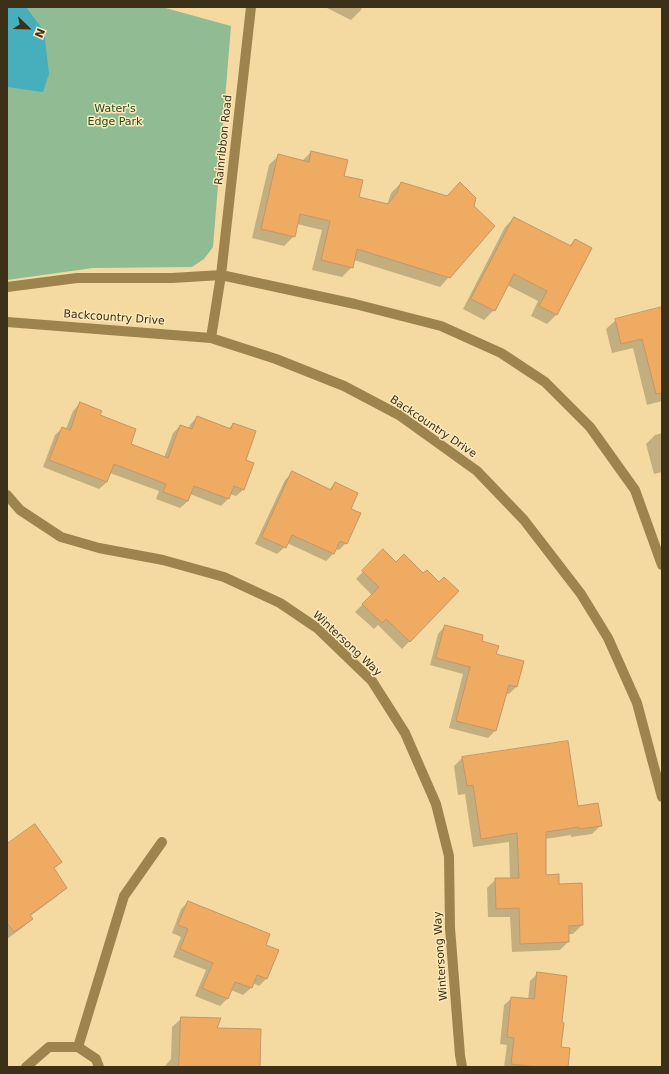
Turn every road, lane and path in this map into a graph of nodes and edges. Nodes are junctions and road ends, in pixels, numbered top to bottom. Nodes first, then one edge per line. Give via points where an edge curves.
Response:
1 (251, 7) edge
2 (221, 275) junction
3 (7, 286) edge
4 (7, 322) edge
5 (211, 338) junction
6 (7, 495) edge
7 (662, 565) edge
8 (662, 797) edge
9 (162, 842) dead end
10 (78, 1047) junction
11 (26, 1067) edge
12 (99, 1067) edge
13 (462, 1067) edge

1 - 2 street, Rainribbon Road
2 - 3 street via 77,278
2 - 5 street, Rainribbon Road
2 - 7 street via 355,304 441,326 501,353 544,382 590,427 635,490
4 - 5 street, Backcountry Drive
5 - 8 street, Backcountry Drive via 276,359 344,386 399,415 477,471 524,520 581,594 608,638 637,703
6 - 13 street, Wintersong Way via 20,510 61,537 224,577 280,603 316,628 372,681 406,733 436,804 449,856 450,928
9 - 10 street via 124,896
10 - 11 street via 49,1047
10 - 12 street via 96,1059

